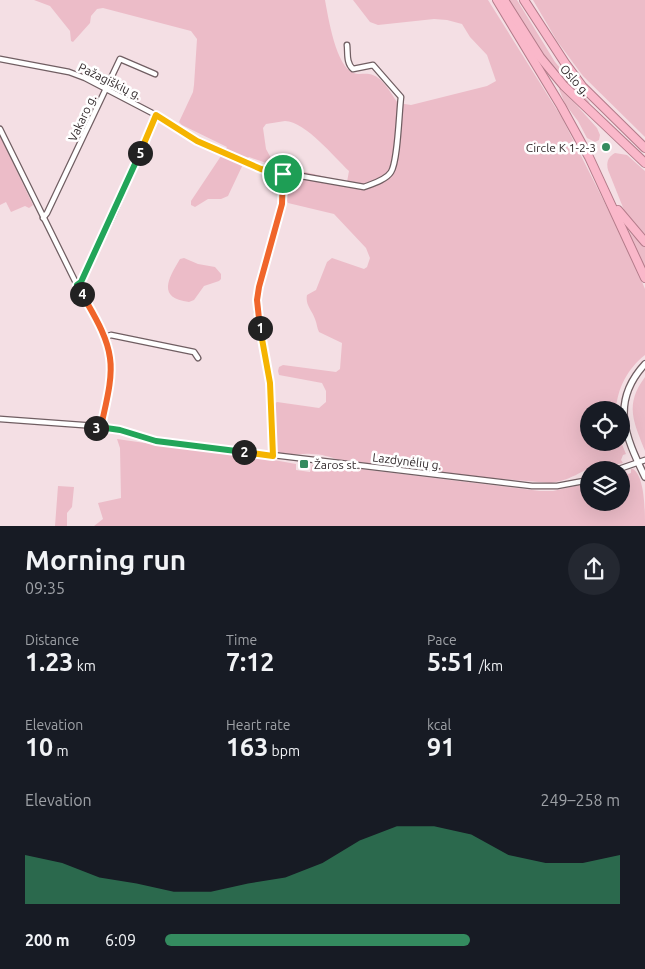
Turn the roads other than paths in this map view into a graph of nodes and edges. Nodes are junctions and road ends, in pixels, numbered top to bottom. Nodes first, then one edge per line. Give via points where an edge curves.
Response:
1 (497, 0) edge
2 (504, 0) edge
3 (524, 0) edge
4 (347, 45) dead end
5 (0, 59) edge
6 (155, 74) dead end
7 (106, 90) junction
8 (156, 115) junction
9 (0, 129) edge
10 (645, 147) edge
11 (645, 164) edge
12 (283, 174) junction
13 (605, 190) junction
14 (43, 218) junction
15 (645, 242) edge
16 (645, 278) edge
17 (77, 285) junction
18 (105, 337) junction
19 (198, 358) dead end
20 (645, 364) edge
21 (0, 420) edge
22 (102, 422) junction
23 (96, 426) junction
24 (106, 428) junction
25 (273, 456) junction
26 (642, 461) edge
27 (630, 465) edge
28 (645, 477) edge
29 (580, 482) edge

1 - 13 highway via 561,106
2 - 11 highway, Oslo g. via 540,57 564,86
3 - 10 highway, Oslo g. via 582,86
4 - 12 street, Pažagiškių g. via 348,62 353,69 373,65 401,97 393,168 388,176 364,187
5 - 7 street, Pažagiškių g. via 69,72
6 - 7 street, Vakaro g. via 120,59
7 - 8 street, Pažagiškių g.
7 - 14 street, Vakaro g.
8 - 12 street, Pažagiškių g. via 197,141 261,169
8 - 17 street via 115,211
9 - 14 street
12 - 25 street via 282,204 257,300 270,383
13 - 15 highway
13 - 16 highway
14 - 17 street
17 - 18 street
18 - 19 street via 111,335 194,352
18 - 22 street via 111,369
20 - 26 street via 630,385 623,408 626,428
21 - 23 street
22 - 23 street
22 - 24 street
23 - 24 street via 101,432
24 - 25 street, Lazdynėlių g. via 156,441
25 - 29 street, Lazdynėlių g. via 532,486
26 - 27 street
26 - 28 street

